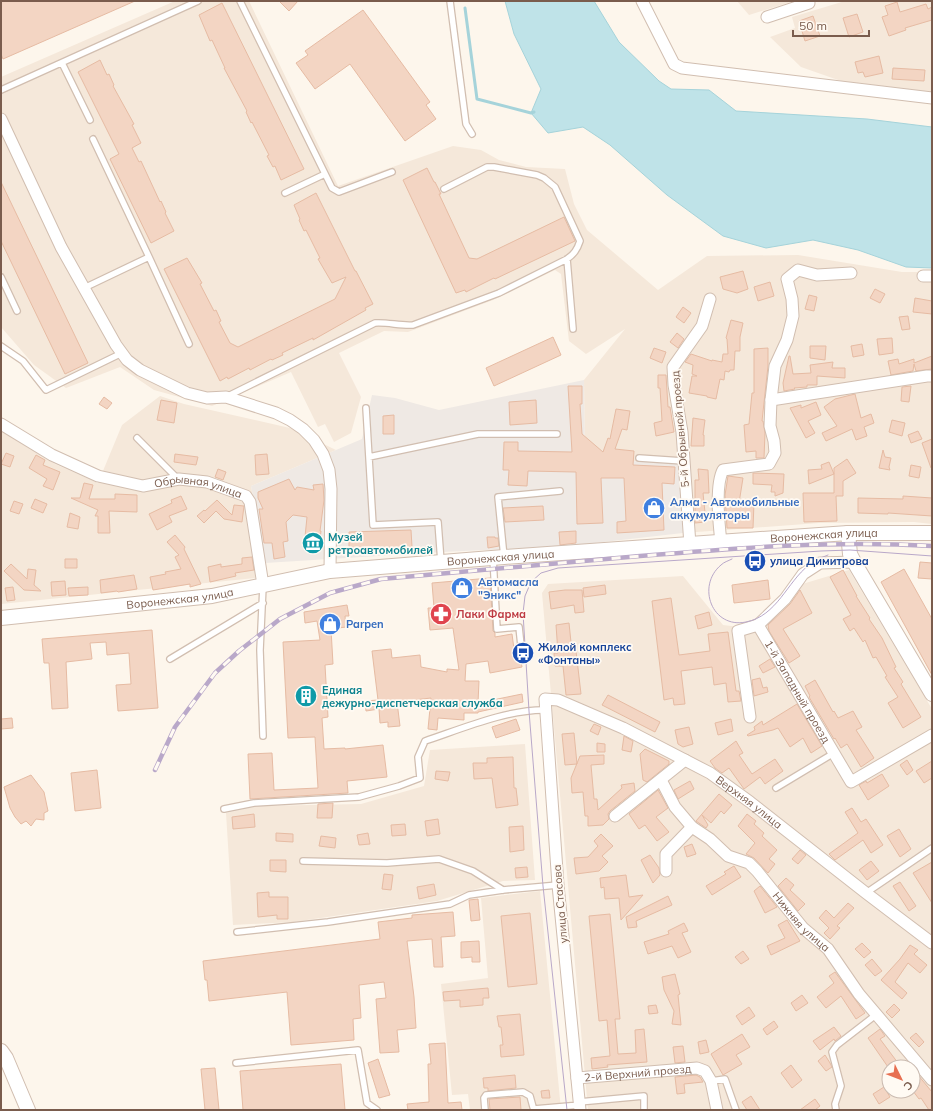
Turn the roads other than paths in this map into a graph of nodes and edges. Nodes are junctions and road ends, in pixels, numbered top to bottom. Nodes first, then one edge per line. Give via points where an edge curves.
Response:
1 (198, 1) edge
2 (240, 1) edge
3 (450, 1) edge
4 (642, 1) edge
5 (811, 2) edge
6 (767, 17) dead end
7 (62, 63) junction
8 (1, 90) edge
9 (932, 98) edge
10 (1, 120) edge
11 (90, 120) dead end
12 (472, 134) dead end
13 (93, 139) dead end
14 (392, 172) dead end
15 (325, 174) junction
16 (444, 190) dead end
17 (285, 193) dead end
18 (149, 258) junction
19 (567, 259) junction
20 (851, 273) dead end
21 (1, 277) edge
22 (84, 288) junction
23 (710, 299) dead end
24 (18, 311) dead end
25 (573, 329) dead end
26 (189, 344) dead end
27 (1, 346) edge
28 (122, 353) junction
29 (932, 376) edge
30 (226, 397) junction
31 (771, 400) junction
32 (366, 408) dead end
33 (1, 424) edge
34 (558, 434) dead end
35 (137, 438) dead end
36 (369, 457) junction
37 (639, 458) dead end
38 (683, 461) junction
39 (179, 479) junction
40 (560, 490) dead end
41 (848, 533) junction
42 (932, 533) edge
43 (721, 542) junction
44 (690, 545) junction
45 (499, 558) junction
46 (441, 562) junction
47 (854, 562) junction
48 (330, 571) junction
49 (263, 585) junction
50 (263, 603) junction
51 (1, 618) edge
52 (758, 625) junction
53 (521, 646) dead end
54 (170, 659) dead end
55 (932, 694) edge
56 (545, 698) joint
57 (546, 710) junction
58 (750, 717) dead end
59 (932, 735) edge
60 (263, 736) dead end
61 (834, 753) junction
62 (685, 760) junction
63 (661, 780) junction
64 (776, 788) dead end
65 (224, 808) dead end
66 (615, 816) dead end
67 (692, 827) junction
68 (932, 848) edge
69 (303, 861) dead end
70 (666, 872) dead end
71 (558, 885) junction
72 (503, 890) junction
73 (866, 893) junction
74 (237, 932) dead end
75 (932, 943) edge
76 (877, 1014) junction
77 (1, 1051) edge
78 (236, 1063) dead end
79 (577, 1078) junction
80 (932, 1080) edge
81 (711, 1081) junction
82 (580, 1106) edge
83 (28, 1110) edge
84 (378, 1110) edge
85 (485, 1110) edge
86 (644, 1110) edge
87 (717, 1110) edge
88 (736, 1110) edge
89 (836, 1110) edge

1 - 7 lane
2 - 15 lane
3 - 12 lane via 466,124
4 - 9 street via 674,64 682,68
5 - 6 street
7 - 8 lane
7 - 11 lane
10 - 22 street via 61,247
13 - 18 lane
14 - 15 lane via 339,192 332,188
15 - 17 lane
16 - 19 lane via 487,167 544,178 555,187 580,241 574,254
18 - 22 lane
18 - 26 lane
19 - 25 lane
19 - 30 lane via 499,293 412,325 376,323
20 - 31 street via 817,275 798,270 787,279 793,316 787,340 775,366
21 - 24 lane
22 - 28 street
23 - 38 street, 5-й Обрывной проезд via 702,326 673,367 682,432
27 - 28 lane via 24,362 46,390
28 - 30 street via 140,370 188,393 208,398
29 - 31 street
30 - 48 street via 290,420 303,428 320,450 330,470
31 - 43 street via 770,426 775,453 769,464 723,470 719,477
32 - 36 lane
33 - 39 street, Обрывная улица via 52,455 98,476 143,486
34 - 36 lane via 478,434
35 - 39 lane
36 - 46 lane via 373,525 438,522
37 - 38 lane
38 - 44 street, 5-й Обрывной проезд
39 - 49 street, Обрывная улица via 207,482 246,496 250,502
40 - 45 lane via 498,497
41 - 42 street, Воронежская улица
41 - 43 street, Воронежская улица
41 - 47 street via 850,554
43 - 44 street, Воронежская улица
44 - 45 street, Воронежская улица
45 - 46 street, Воронежская улица
45 - 53 lane via 498,629 519,627
46 - 48 street, Воронежская улица
47 - 52 street via 820,563 803,574 785,599
47 - 55 street
48 - 49 street, Воронежская улица
49 - 50 lane
49 - 51 street, Воронежская улица via 212,596
50 - 54 lane
50 - 60 lane via 260,650
52 - 58 street via 738,631
52 - 61 street, 1-й Западный проезд
56 - 57 street, улица Стасова
56 - 62 street, Верхняя улица via 558,700 623,728
57 - 65 lane via 506,714 425,741 418,757 420,778 399,786 359,797 254,803
57 - 71 street, улица Стасова
59 - 61 street, 1-й Западный проезд via 851,782
61 - 64 lane
62 - 63 street
62 - 73 street, Верхняя улица via 710,773 750,802
63 - 66 street
63 - 67 street, Нижняя улица via 675,807
67 - 70 street via 666,854
67 - 76 street, Нижняя улица via 710,838 728,856 749,863 757,871 803,928 828,949 859,994
68 - 73 lane
69 - 72 lane via 387,863 439,859 474,871
71 - 72 lane
71 - 79 street, улица Стасова
72 - 74 lane via 469,895 450,904
73 - 75 street, Верхняя улица
76 - 80 street, Нижняя улица
76 - 89 lane via 837,1045 832,1052 841,1086 835,1104
77 - 83 street
78 - 84 lane via 358,1050 367,1103
79 - 81 street, 2-й Верхний проезд via 697,1068 705,1071
79 - 82 street, улица Стасова
81 - 87 street
81 - 88 lane via 725,1079
82 - 85 lane via 534,1109 530,1096 523,1092 486,1096
82 - 86 lane via 644,1096

